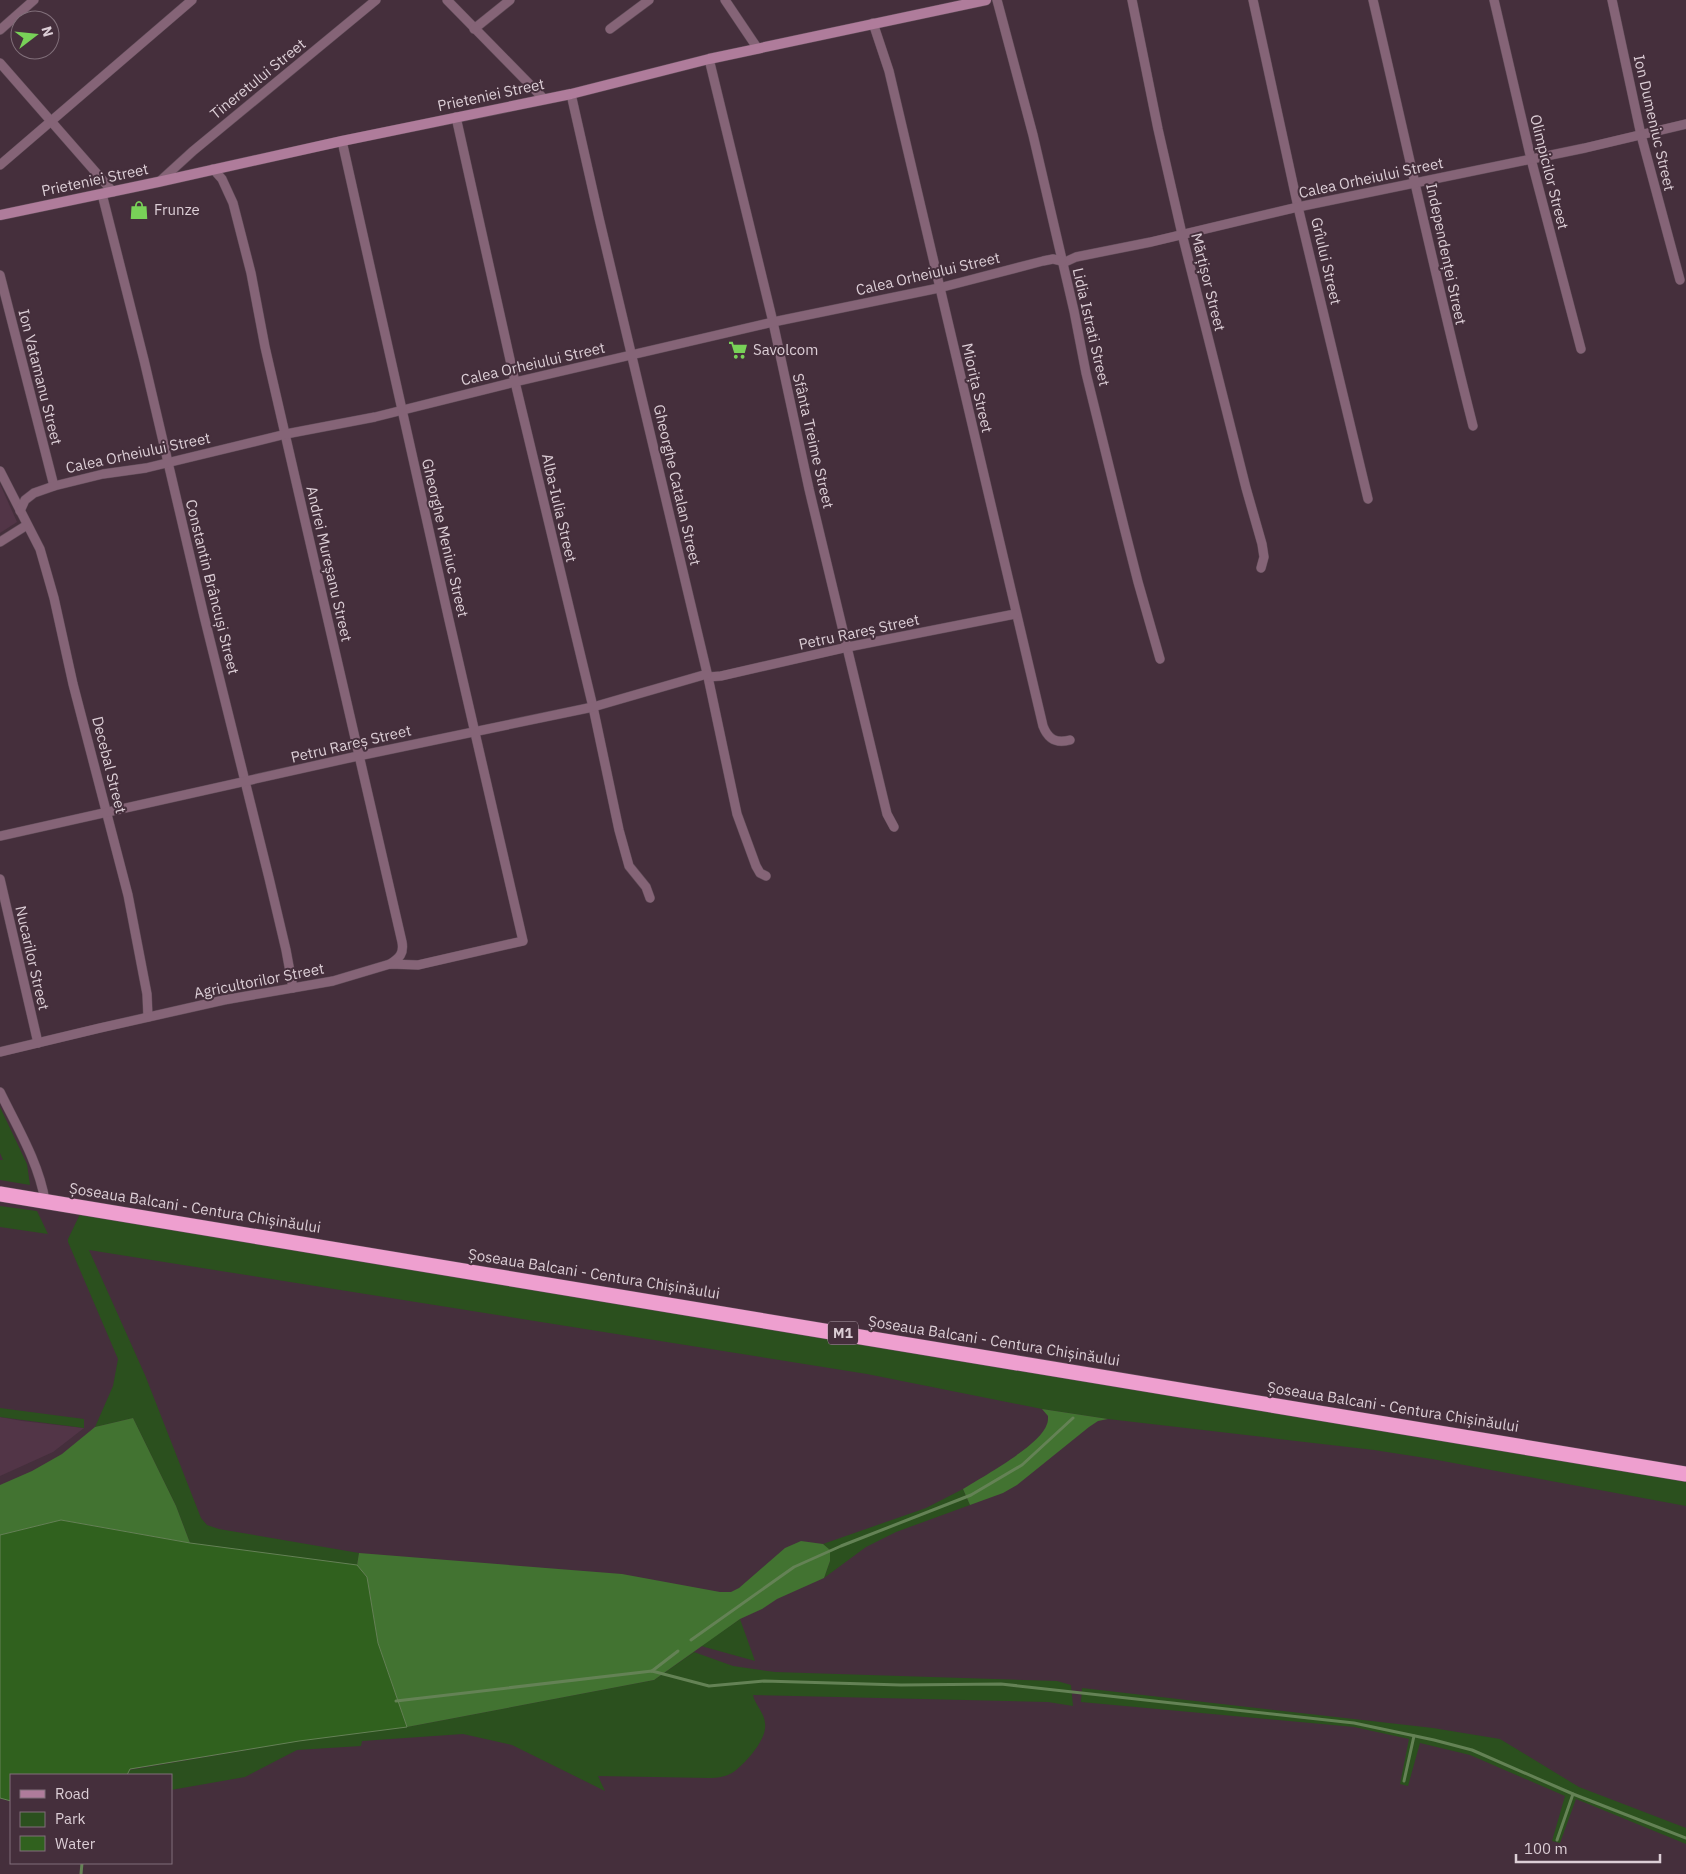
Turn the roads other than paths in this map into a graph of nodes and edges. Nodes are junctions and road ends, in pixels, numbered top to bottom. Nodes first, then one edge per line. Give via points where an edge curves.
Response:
1 (34, 0) edge
2 (192, 0) edge
3 (376, 0) edge
4 (447, 0) edge
5 (510, 0) edge
6 (649, 0) edge
7 (725, 0) edge
8 (986, 0) edge
9 (998, 0) edge
10 (1132, 0) edge
11 (1253, 0) edge
12 (1373, 0) edge
13 (1494, 0) edge
14 (1612, 0) edge
15 (873, 23) junction
16 (474, 29) junction
17 (610, 29) dead end
18 (0, 30) edge
19 (758, 49) junction
20 (709, 59) junction
21 (0, 63) edge
22 (572, 94) junction
23 (544, 99) junction
24 (456, 117) junction
25 (50, 122) junction
26 (1686, 124) edge
27 (1641, 135) junction
28 (342, 141) junction
29 (1531, 159) junction
30 (0, 165) edge
31 (213, 170) junction
32 (158, 182) junction
33 (1416, 182) junction
34 (107, 193) junction
35 (1298, 206) junction
36 (0, 215) edge
37 (1182, 234) junction
38 (1062, 262) junction
39 (0, 275) edge
40 (1680, 280) dead end
41 (939, 288) junction
42 (773, 322) junction
43 (1581, 349) dead end
44 (632, 355) junction
45 (515, 382) junction
46 (403, 410) junction
47 (1473, 426) dead end
48 (286, 434) junction
49 (167, 462) junction
50 (0, 471) edge
51 (54, 486) junction
52 (1368, 499) dead end
53 (20, 511) junction
54 (27, 525) junction
55 (0, 542) edge
56 (1261, 568) dead end
57 (1016, 614) junction
58 (848, 647) junction
59 (1160, 659) dead end
60 (708, 676) junction
61 (592, 707) junction
62 (474, 730) junction
63 (1070, 740) dead end
64 (358, 756) junction
65 (246, 782) junction
66 (106, 812) junction
67 (894, 827) dead end
68 (0, 836) edge
69 (766, 876) dead end
70 (0, 879) edge
71 (650, 898) dead end
72 (523, 941) joint
73 (390, 964) junction
74 (292, 988) junction
75 (148, 1017) junction
76 (38, 1043) junction
77 (0, 1052) edge
78 (0, 1092) edge
79 (0, 1194) edge
80 (45, 1201) junction
81 (1686, 1474) edge

1 - 18 street
2 - 25 street
3 - 32 street, Tineretului Street
4 - 16 street
5 - 16 street
6 - 17 street
7 - 19 street
8 - 15 street, Prieteniei Street
9 - 38 street, Lidia Istrati Street
10 - 37 street, Mărțișor Street
11 - 35 street, Grîului Street
12 - 33 street, Independenței Street
13 - 29 street, Olimpicilor Street
14 - 27 street, Ion Dumeniuc Street
15 - 19 street, Prieteniei Street
15 - 41 street, Miorița Street via 889,71
16 - 23 street
19 - 20 street, Prieteniei Street
20 - 22 street, Prieteniei Street
20 - 42 street, Sfânta Treime Street
21 - 25 street
22 - 23 street, Prieteniei Street
22 - 44 street, Gheorghe Catalan Street
23 - 24 street, Prieteniei Street
24 - 28 street, Prieteniei Street
24 - 45 street, Alba-Iulia Street
25 - 30 street
25 - 34 street
26 - 27 street, Calea Orheiului Street
27 - 29 street, Calea Orheiului Street
27 - 40 street, Ion Dumeniuc Street
28 - 31 street, Prieteniei Street
28 - 46 street, Gheorghe Meniuc Street
29 - 33 street, Calea Orheiului Street
29 - 43 street, Olimpicilor Street
31 - 32 street, Prieteniei Street
31 - 48 street, Andrei Mureșanu Street via 225,184 233,203
32 - 34 street, Prieteniei Street
33 - 35 street, Calea Orheiului Street
33 - 47 street, Independenței Street via 1442,305
34 - 36 street, Prieteniei Street
34 - 49 street, Constantin Brâncuși Street
35 - 37 street, Calea Orheiului Street
35 - 52 street, Grîului Street
37 - 38 street, Calea Orheiului Street
37 - 56 street, Mărțișor Street via 1262,544 1264,557
38 - 41 street, Calea Orheiului Street via 1043,261
38 - 59 street, Lidia Istrati Street via 1124,527
39 - 51 street, Ion Vatamanu Street
41 - 42 street, Calea Orheiului Street
41 - 57 street, Miorița Street
42 - 44 street, Calea Orheiului Street
42 - 58 street, Sfânta Treime Street
44 - 45 street, Calea Orheiului Street
44 - 60 street, Gheorghe Catalan Street
45 - 46 street, Calea Orheiului Street
45 - 61 street, Alba-Iulia Street
46 - 48 street, Calea Orheiului Street
46 - 62 street, Gheorghe Meniuc Street
48 - 49 street, Calea Orheiului Street
48 - 64 street, Andrei Mureșanu Street
49 - 51 street, Calea Orheiului Street
49 - 65 street, Constantin Brâncuși Street
50 - 53 street
51 - 53 street, Calea Orheiului Street via 34,493 25,500
53 - 54 street
54 - 55 street
54 - 66 street, Decebal Street via 40,549 52,590
57 - 58 street, Petru Rareș Street
57 - 63 street, Miorița Street via 1043,726 1050,738 1057,742
58 - 60 street, Petru Rareș Street via 759,668
58 - 67 street, Sfânta Treime Street via 887,814
60 - 61 street, Petru Rareș Street
60 - 69 street, Gheorghe Catalan Street via 737,814 756,866
61 - 62 street, Petru Rareș Street
61 - 71 street, Alba-Iulia Street via 629,866
62 - 64 street, Petru Rareș Street
62 - 72 street, Gheorghe Meniuc Street
64 - 65 street, Petru Rareș Street
64 - 73 street, Andrei Mureșanu Street via 403,948 401,956
65 - 66 street, Petru Rareș Street
65 - 74 street, Constantin Brâncuși Street
66 - 68 street, Petru Rareș Street
66 - 75 street, Decebal Street via 128,895 147,994
70 - 76 street, Nucarilor Street
72 - 73 street, Agricultorilor Street via 418,965
73 - 74 street, Agricultorilor Street via 333,981
74 - 75 street, Agricultorilor Street
75 - 76 street, Agricultorilor Street
76 - 77 street, Agricultorilor Street
78 - 80 street via 33,1162
79 - 80 highway, Șoseaua Balcani - Centura Chișinăului / M1
80 - 81 highway, Șoseaua Balcani - Centura Chișinăului / M1

